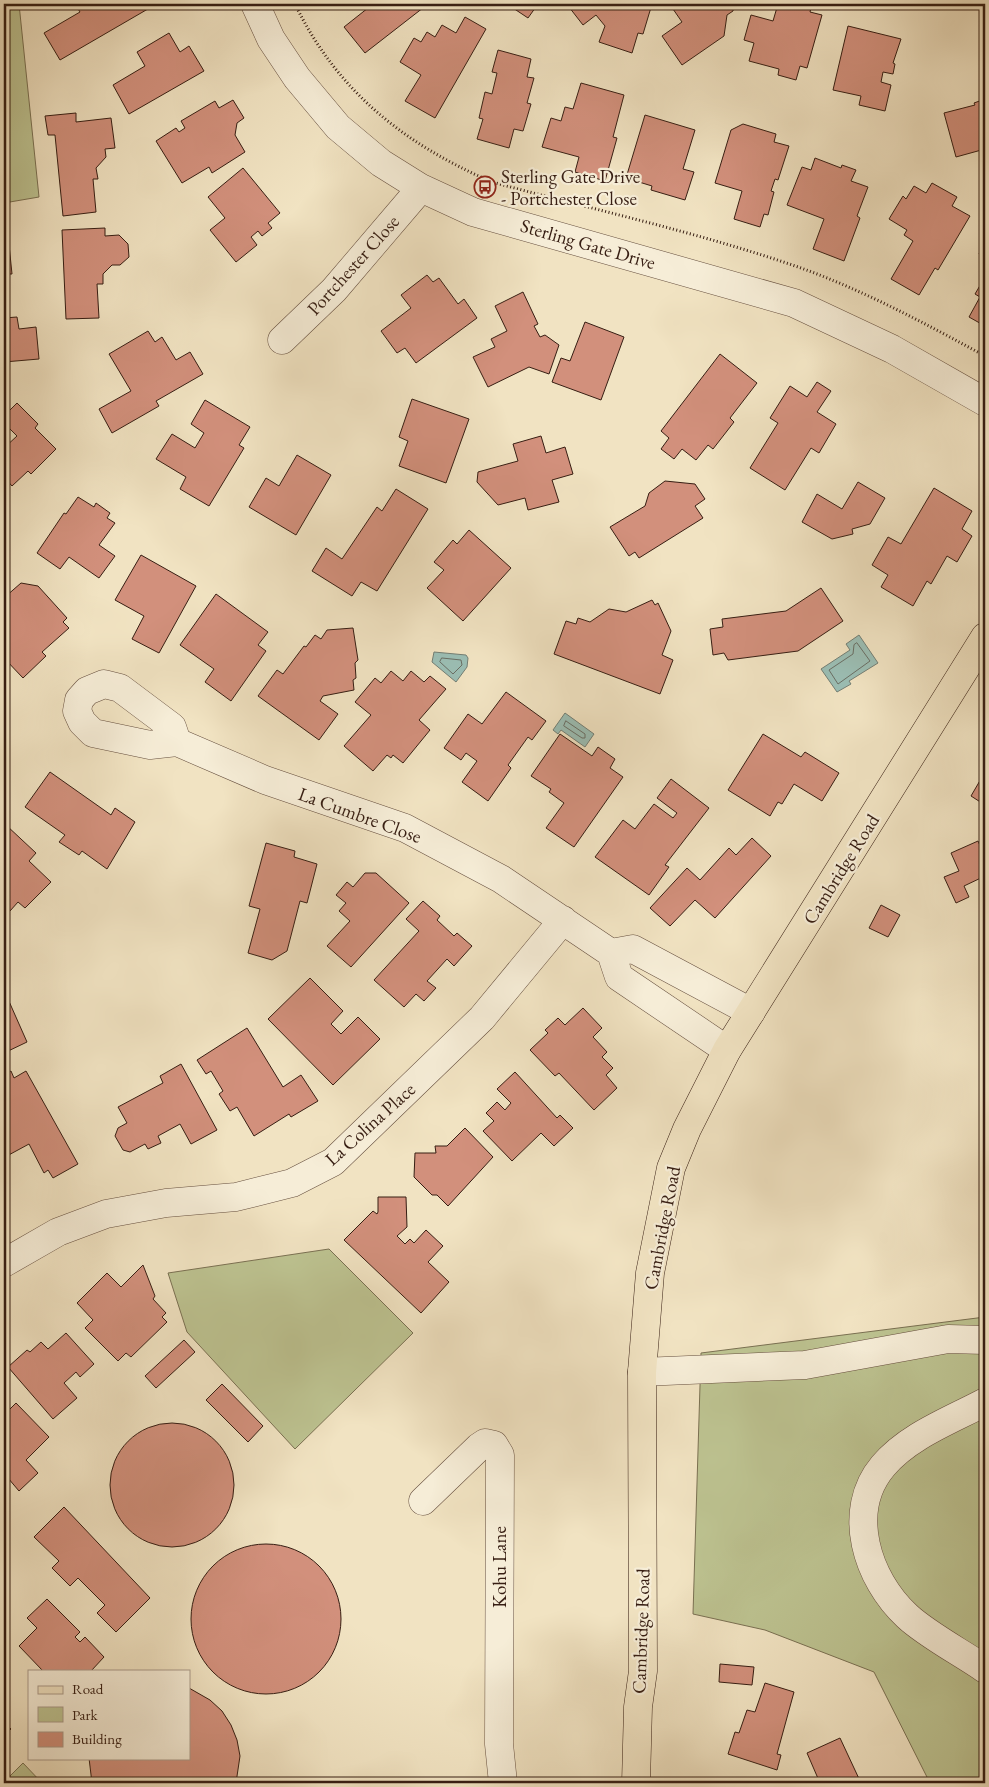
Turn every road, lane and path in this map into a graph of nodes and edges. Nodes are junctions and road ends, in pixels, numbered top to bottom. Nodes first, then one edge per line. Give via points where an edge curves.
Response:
1 (255, 4) edge
2 (295, 4) edge
3 (421, 188) junction
4 (282, 340) dead end
5 (985, 356) edge
6 (985, 402) edge
7 (985, 637) edge
8 (177, 742) dead end
9 (563, 920) junction
10 (611, 953) junction
11 (751, 1012) junction
12 (727, 1050) junction
13 (4, 1263) edge
14 (985, 1340) edge
15 (642, 1372) junction
16 (985, 1402) edge
17 (423, 1501) dead end
18 (985, 1668) edge
19 (503, 1783) edge
20 (636, 1783) edge

1 - 3 street, Sterling Gate Drive via 271,39 297,78 338,127 382,163
2 - 5 path via 326,56 358,96 422,146 463,169 492,182 754,252 804,269 938,330
3 - 4 street, Portchester Close via 334,290
3 - 6 street, Sterling Gate Drive via 473,212 794,303 892,349
7 - 11 main road, Cambridge Road
8 - 9 street, La Cumbre Close via 265,780 405,828 501,879
9 - 10 street, La Cumbre Close
9 - 13 street, La Colina Place via 482,1018 332,1162 292,1183 236,1197 166,1203 106,1214 58,1232
10 - 11 street via 634,949
10 - 12 street via 619,977
11 - 12 main road, Cambridge Road
12 - 15 main road, Cambridge Road via 671,1168 650,1273
14 - 15 street via 948,1339 805,1365
15 - 20 main road, Cambridge Road via 643,1671 638,1707
16 - 18 street via 916,1438 883,1466 864,1502 863,1540 882,1586 907,1616
17 - 19 street, Kohu Lane via 479,1447 485,1443 494,1445 500,1456 499,1744

